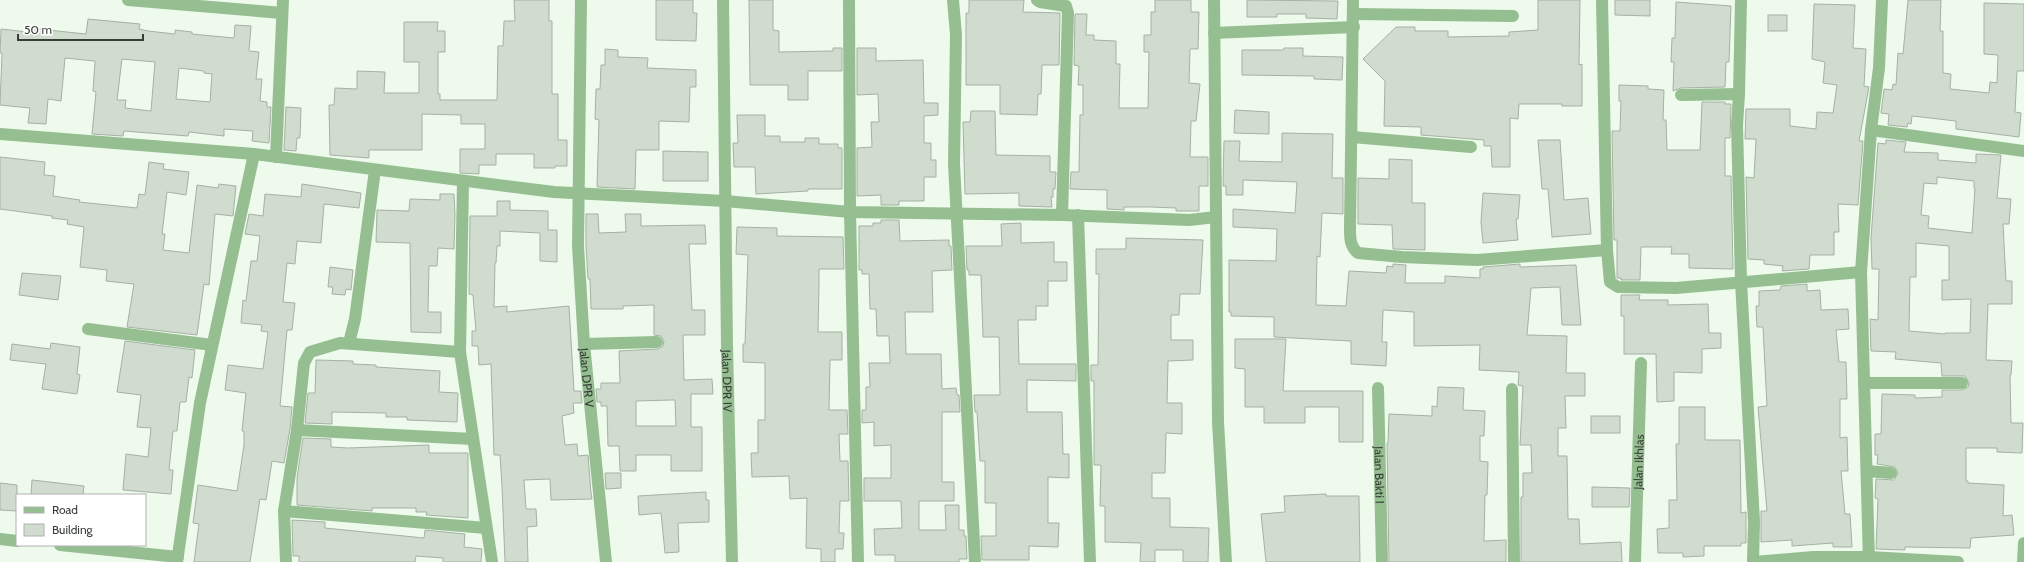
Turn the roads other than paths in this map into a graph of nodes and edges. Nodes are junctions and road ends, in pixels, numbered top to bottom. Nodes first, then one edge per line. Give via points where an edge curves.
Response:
1 (128, 0) edge
2 (283, 0) edge
3 (581, 0) edge
4 (723, 0) edge
5 (849, 0) edge
6 (953, 0) edge
7 (1036, 0) edge
8 (1214, 0) edge
9 (1353, 0) edge
10 (1602, 0) edge
11 (1741, 0) edge
12 (1882, 0) edge
13 (282, 13) junction
14 (1354, 14) junction
15 (1513, 16) dead end
16 (1354, 27) junction
17 (1214, 33) junction
18 (1739, 94) junction
19 (1681, 95) dead end
20 (1871, 130) junction
21 (0, 134) edge
22 (1352, 137) junction
23 (1472, 147) dead end
24 (2024, 152) edge
25 (254, 154) junction
26 (276, 157) junction
27 (375, 170) junction
28 (463, 181) junction
29 (579, 194) junction
30 (725, 201) junction
31 (850, 212) junction
32 (958, 213) junction
33 (1062, 215) junction
34 (1078, 216) junction
35 (1216, 217) junction
36 (1607, 250) junction
37 (1861, 272) junction
38 (1741, 281) junction
39 (88, 329) dead end
40 (657, 342) dead end
41 (349, 343) junction
42 (584, 344) junction
43 (212, 345) junction
44 (460, 352) junction
45 (1641, 363) dead end
46 (1962, 383) dead end
47 (1864, 384) junction
48 (1378, 388) dead end
49 (1512, 389) dead end
50 (297, 430) junction
51 (473, 439) junction
52 (1867, 471) junction
53 (1891, 473) dead end
54 (284, 511) junction
55 (486, 528) junction
56 (0, 539) edge
57 (16, 540) edge
58 (2024, 543) edge
59 (68, 546) edge
60 (177, 560) edge
61 (1869, 560) edge
62 (286, 562) edge
63 (492, 562) edge
64 (606, 562) edge
65 (732, 562) edge
66 (858, 562) edge
67 (975, 562) edge
68 (1090, 562) edge
69 (1226, 562) edge
70 (1382, 562) edge
71 (1514, 562) edge
72 (1636, 562) edge
73 (1754, 562) edge
74 (1958, 562) edge
75 (2023, 562) edge

1 - 13 street
2 - 13 street
3 - 29 street, Jalan DPR V
4 - 30 street, Jalan DPR IV
5 - 31 street
6 - 32 street via 956,35 954,164
7 - 33 street via 1066,6 1068,13
8 - 17 street
9 - 14 street
10 - 36 street
11 - 18 street
12 - 20 street via 1879,68
13 - 26 street
14 - 15 street
14 - 16 street
16 - 17 street
16 - 22 street
17 - 35 street
18 - 19 street
18 - 38 street via 1737,126
20 - 24 street
20 - 37 street
21 - 25 street
22 - 23 street
22 - 36 street via 1350,228 1351,243 1358,253 1477,260
25 - 26 street
25 - 43 street
26 - 27 street
27 - 28 street
27 - 41 street via 355,319
28 - 29 street
28 - 44 street
29 - 30 street
29 - 42 street, Jalan DPR V via 578,246
30 - 31 street
30 - 65 street, Jalan DPR IV
31 - 32 street
31 - 66 street
32 - 33 street
32 - 67 street
33 - 34 street
34 - 35 street via 1189,220
34 - 68 street
35 - 69 street via 1218,422
36 - 38 street via 1610,282 1618,287 1676,288
37 - 38 street
37 - 47 street
38 - 73 street
39 - 43 street
40 - 42 street
41 - 44 street
41 - 50 street via 331,344 310,352 306,357
42 - 64 street, Jalan DPR V
43 - 60 street via 200,403
44 - 51 street
45 - 72 street, Jalan Ikhlas
46 - 47 street
47 - 52 street
48 - 70 street, Jalan Bakti I
49 - 71 street
50 - 51 street
50 - 54 street
51 - 55 street
52 - 53 street
52 - 61 street
54 - 55 street
54 - 62 street
55 - 63 street
56 - 57 street
58 - 75 street
59 - 60 street
61 - 73 street via 1812,557
61 - 74 street

